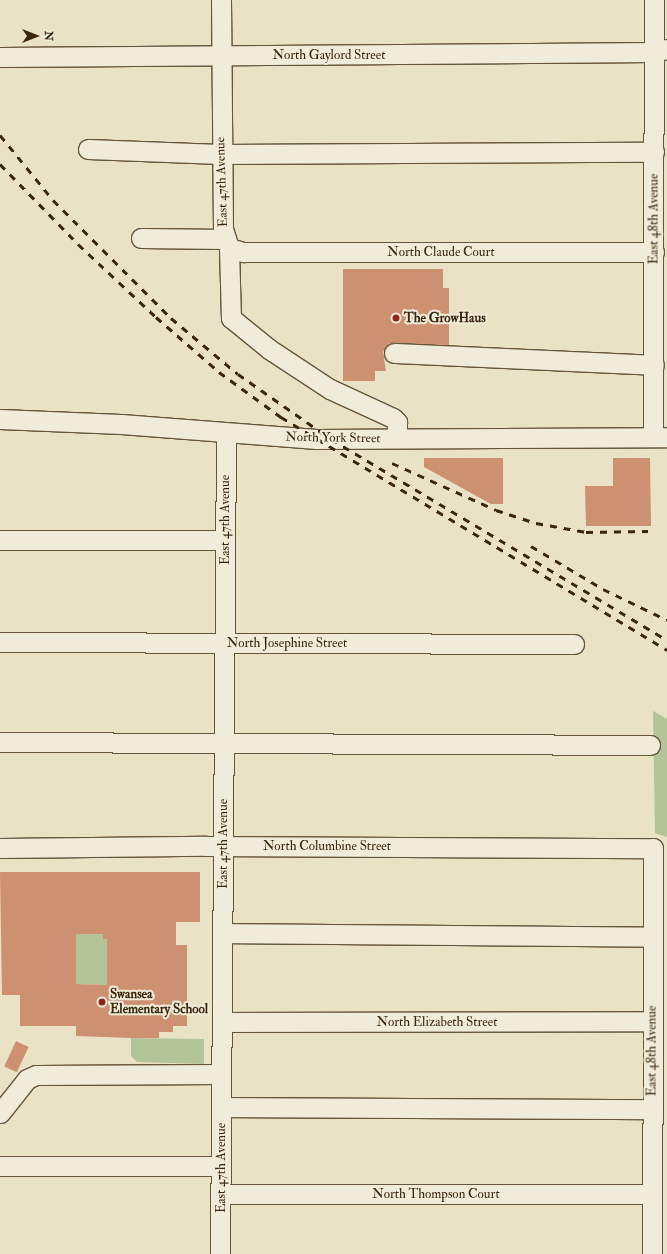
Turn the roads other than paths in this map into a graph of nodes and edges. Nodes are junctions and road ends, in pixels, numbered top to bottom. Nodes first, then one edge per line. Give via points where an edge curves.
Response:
1 (220, 0) edge
2 (654, 0) edge
3 (660, 51) edge
4 (221, 56) junction
5 (2, 57) edge
6 (88, 149) dead end
7 (654, 152) junction
8 (220, 154) junction
9 (141, 238) dead end
10 (228, 243) junction
11 (654, 252) junction
12 (660, 336) edge
13 (394, 353) dead end
14 (654, 365) junction
15 (0, 419) edge
16 (226, 434) junction
17 (660, 437) edge
18 (397, 438) junction
19 (0, 540) edge
20 (225, 540) junction
21 (0, 642) edge
22 (224, 643) junction
23 (574, 644) dead end
24 (0, 742) edge
25 (224, 742) junction
26 (650, 745) dead end
27 (223, 846) junction
28 (0, 848) edge
29 (653, 848) joint
30 (222, 933) junction
31 (653, 937) junction
32 (653, 1021) junction
33 (222, 1022) junction
34 (221, 1074) junction
35 (221, 1107) junction
36 (652, 1109) junction
37 (0, 1113) edge
38 (0, 1166) edge
39 (221, 1166) junction
40 (221, 1194) junction
41 (652, 1194) junction
42 (220, 1254) edge
43 (652, 1254) edge

1 - 4 street, East 47th Avenue
2 - 3 street, East 48th Avenue
3 - 4 street, North Gaylord Street
3 - 7 street, East 48th Avenue
4 - 5 street, North Gaylord Street
4 - 8 street, East 47th Avenue
6 - 8 street
7 - 8 street
7 - 11 street, East 48th Avenue
8 - 10 street, East 47th Avenue via 223,229
9 - 10 street, North Claude Court
10 - 11 street, North Claude Court via 243,252
10 - 18 street, East 47th Avenue via 230,310 235,324 330,389 393,418 397,422
11 - 12 street, East 48th Avenue
12 - 14 street, East 48th Avenue
13 - 14 street
14 - 17 street, East 48th Avenue
15 - 16 street, North York Street via 121,424
16 - 18 street, North York Street via 316,439
16 - 20 street, East 47th Avenue
17 - 18 street, North York Street
19 - 20 street
20 - 22 street, East 47th Avenue
21 - 22 street, North Josephine Street
22 - 23 street, North Josephine Street
22 - 25 street, East 47th Avenue
24 - 25 street
25 - 26 street
25 - 27 street, East 47th Avenue
27 - 28 street, North Columbine Street
27 - 29 street, North Columbine Street
27 - 30 street, East 47th Avenue
29 - 31 street, East 48th Avenue
30 - 31 street
30 - 33 street, East 47th Avenue
31 - 32 street, East 48th Avenue
32 - 33 street, North Elizabeth Street
32 - 36 street, East 48th Avenue
33 - 34 street, East 47th Avenue
34 - 35 street, East 47th Avenue
34 - 37 street via 36,1075 27,1079
35 - 36 street
35 - 39 street, East 47th Avenue
36 - 41 street, East 48th Avenue
38 - 39 street
39 - 40 street, East 47th Avenue
40 - 41 street, North Thompson Court
40 - 42 street, East 47th Avenue
41 - 43 street, East 48th Avenue

